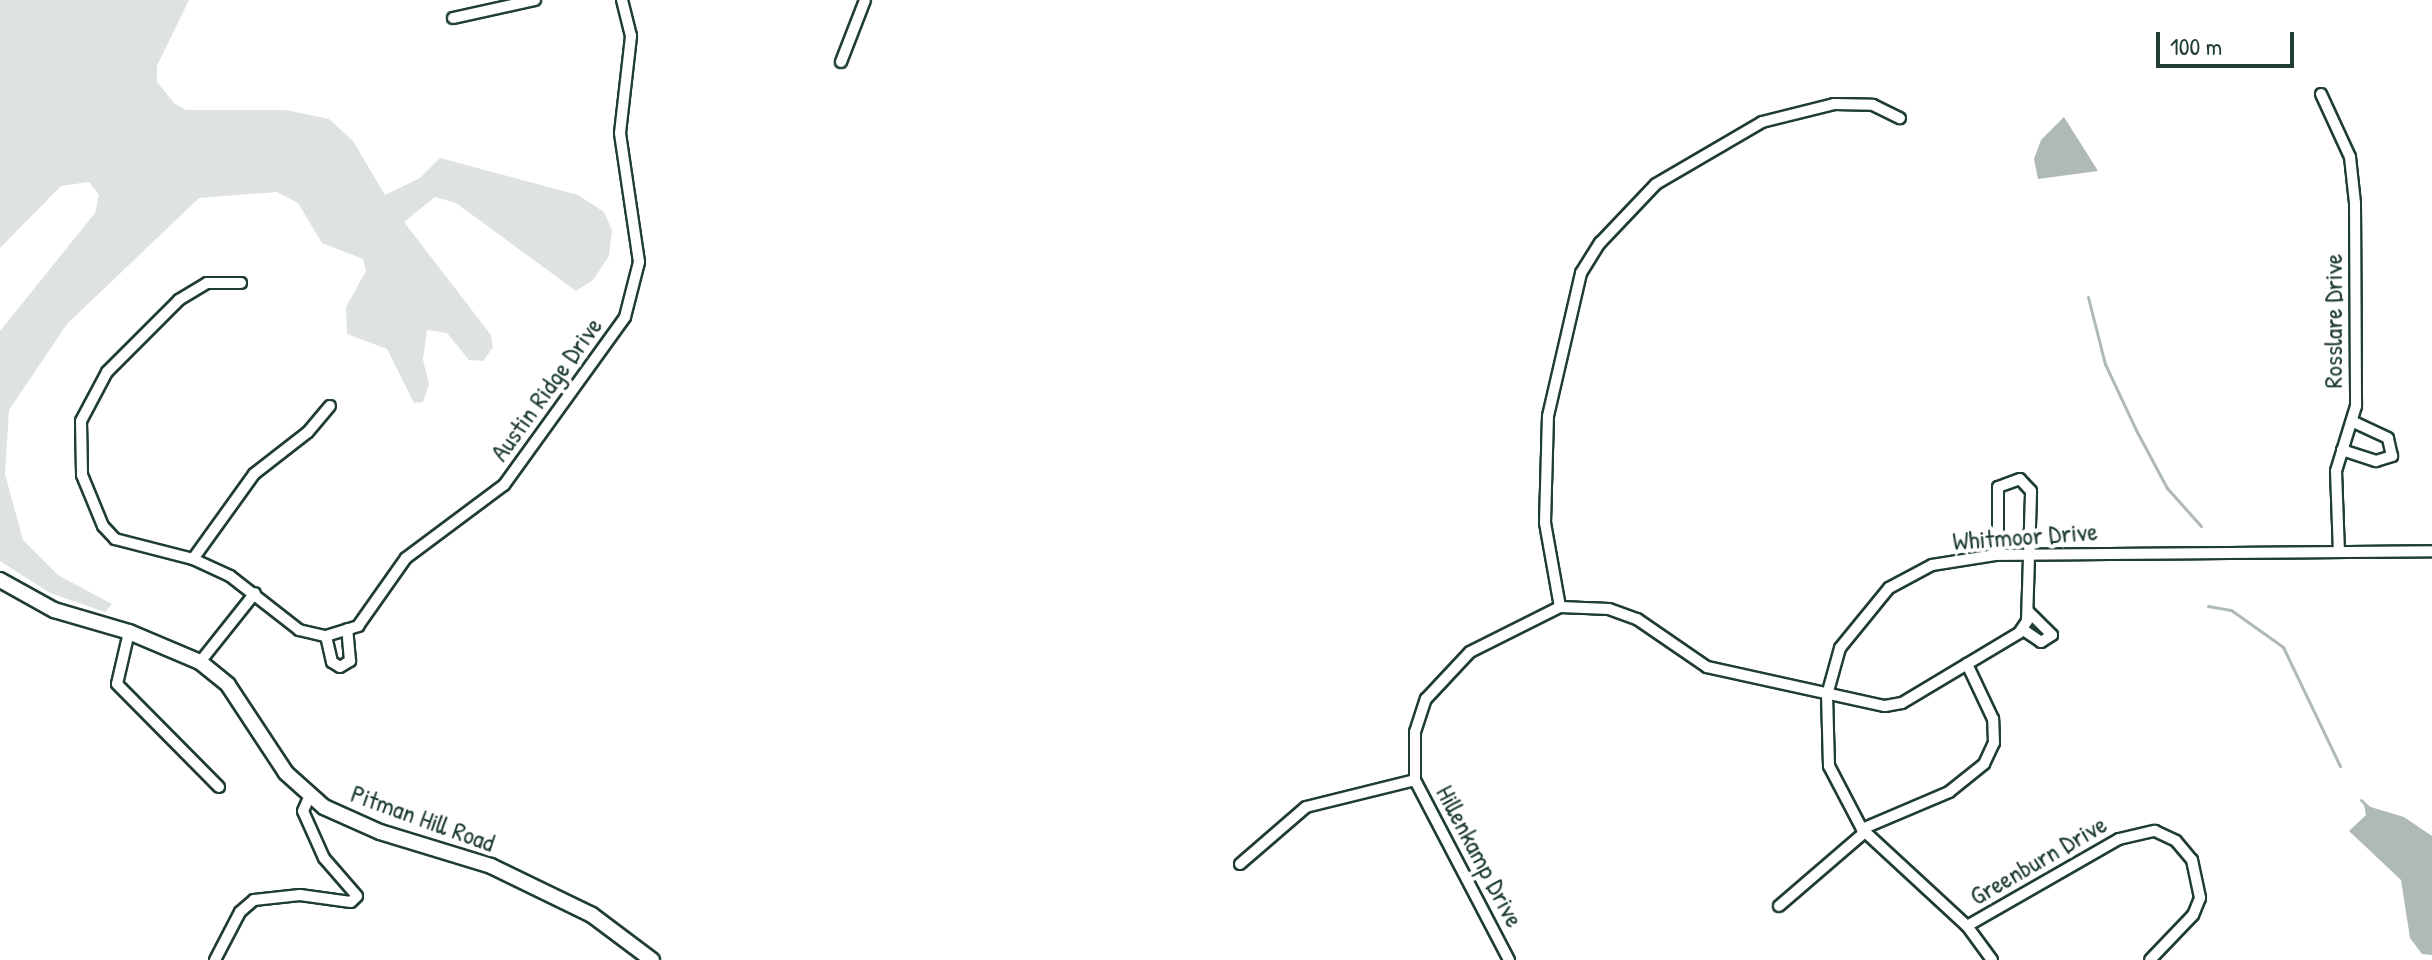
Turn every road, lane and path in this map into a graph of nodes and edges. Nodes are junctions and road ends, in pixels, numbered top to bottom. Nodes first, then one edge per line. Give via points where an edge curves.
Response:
1 (535, 0) edge
2 (622, 0) edge
3 (865, 0) edge
4 (453, 18) dead end
5 (841, 62) dead end
6 (2321, 94) dead end
7 (1900, 118) dead end
8 (241, 283) dead end
9 (330, 406) dead end
10 (2352, 421) junction
11 (2342, 450) junction
12 (2339, 551) junction
13 (2432, 551) edge
14 (2033, 552) junction
15 (1998, 554) junction
16 (193, 559) junction
17 (0, 580) edge
18 (255, 593) junction
19 (1560, 607) junction
20 (2029, 612) junction
21 (347, 629) junction
22 (2022, 629) junction
23 (129, 632) junction
24 (326, 636) junction
25 (200, 662) junction
26 (1967, 664) junction
27 (1827, 695) junction
28 (1415, 780) junction
29 (219, 787) dead end
30 (310, 795) junction
31 (1863, 830) junction
32 (1240, 864) dead end
33 (1779, 906) dead end
34 (1967, 926) junction
35 (215, 960) edge
36 (652, 960) edge
37 (1509, 960) edge
38 (1992, 960) edge
39 (2150, 960) edge

1 - 4 street
2 - 21 street, Austin Ridge Drive via 631,36 620,133 639,244 631,303 614,337 504,485 406,558 376,608
3 - 5 street
6 - 10 street, Rosslare Drive via 2353,173
7 - 19 street via 1873,105 1834,104 1762,122 1656,184 1600,243 1578,286 1548,416 1545,523
8 - 16 street via 207,283 179,300 107,372 81,421 82,475 103,526 132,547
9 - 16 street via 308,432 254,474
10 - 11 street, Rosslare Drive
10 - 11 street via 2388,438 2392,456 2376,461
11 - 12 street, Rosslare Drive via 2336,471
12 - 13 street, Whitmoor Drive
12 - 14 street, Whitmoor Drive
14 - 15 street, Whitmoor Drive
14 - 15 street via 2031,491 2013,478 1998,487
14 - 20 street
15 - 27 street, Whitmoor Drive via 1932,565 1889,588 1840,648
16 - 18 street
17 - 23 street, Pitman Hill Road via 54,610
18 - 24 street via 299,630
18 - 25 street
19 - 27 street, Hillenkamp Drive via 1609,609 1637,619 1707,667
19 - 28 street, Hillenkamp Drive via 1470,652 1436,683 1415,732
20 - 22 street
20 - 22 street via 2052,635 2041,642
21 - 24 street, Austin Ridge Drive
21 - 24 street via 350,661 340,667 332,662
22 - 26 street, Hillenkamp Drive
23 - 25 street, Pitman Hill Road
23 - 29 street via 117,684
25 - 30 street, Pitman Hill Road via 228,685 286,773
26 - 27 street, Hillenkamp Drive via 1902,703
26 - 31 street via 1993,719 1994,743 1984,764 1970,780
27 - 31 street, Whitmoor Drive via 1829,766
28 - 32 street via 1306,807
28 - 37 street, Hillenkamp Drive
30 - 35 street via 303,811 324,858 357,896 351,902 300,895 254,900 240,912
30 - 36 street, Pitman Hill Road via 352,822 491,866 592,915
31 - 33 street
31 - 34 street, Whitmoor Drive
34 - 38 street, Whitmoor Drive
34 - 39 street, Greenburn Drive via 2119,839 2155,831 2176,841 2192,860 2200,898 2193,915

